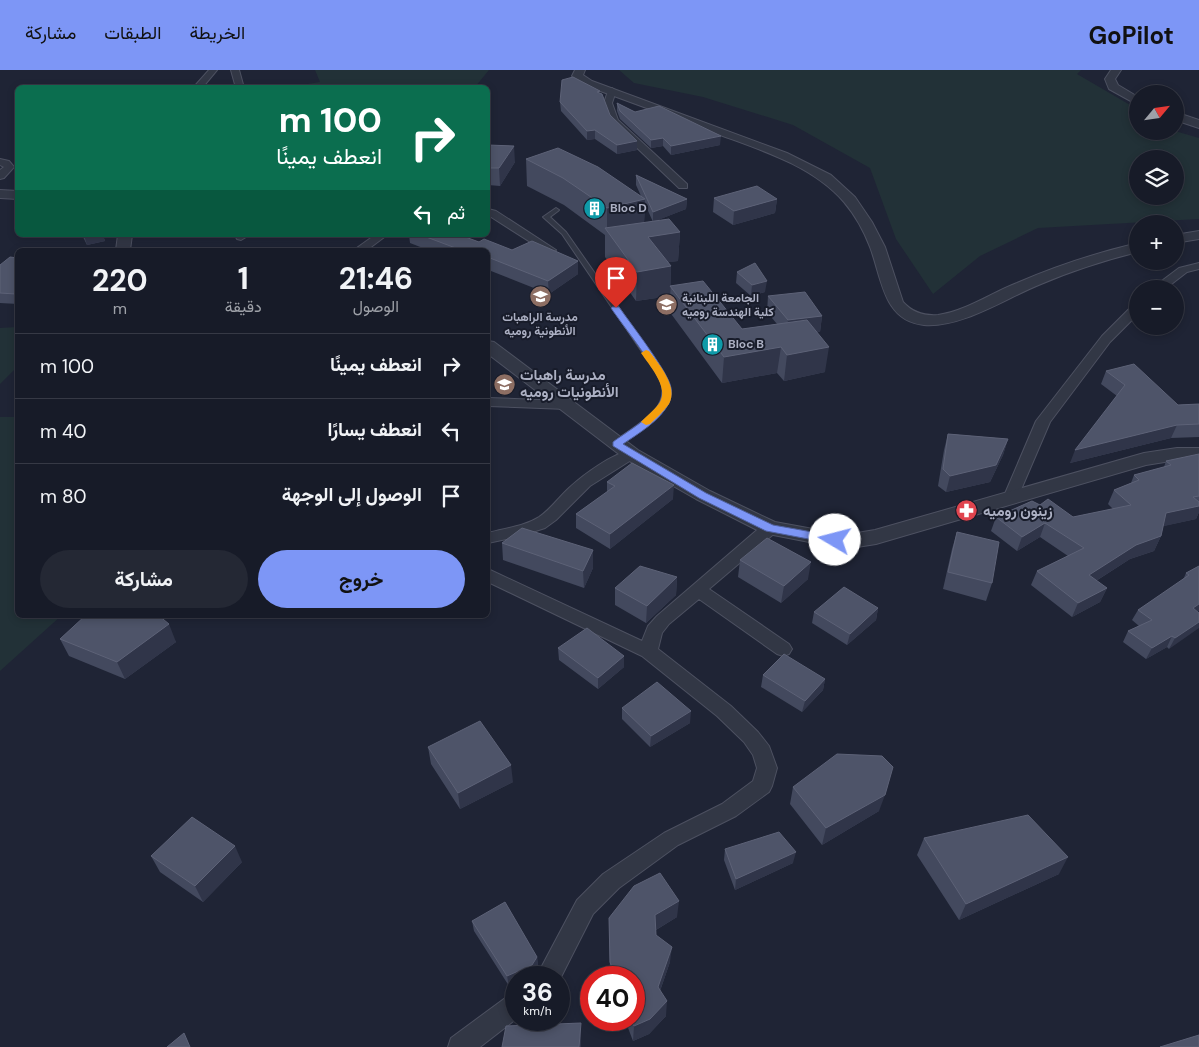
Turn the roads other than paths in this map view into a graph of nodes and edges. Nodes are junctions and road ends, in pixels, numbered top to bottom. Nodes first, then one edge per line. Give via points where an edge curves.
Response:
1 (213, 70) edge
2 (235, 70) edge
3 (580, 70) edge
4 (1116, 70) edge
5 (199, 85) edge
6 (239, 85) edge
7 (612, 92) junction
8 (1129, 97) edge
9 (1184, 119) edge
10 (1199, 124) edge
11 (0, 162) edge
12 (0, 176) edge
13 (683, 186) dead end
14 (0, 194) edge
15 (15, 195) edge
16 (556, 210) dead end
17 (490, 212) edge
18 (1199, 235) edge
19 (379, 237) edge
20 (1184, 238) edge
21 (363, 248) edge
22 (1129, 249) edge
23 (550, 250) edge
24 (1199, 266) edge
25 (1169, 280) edge
26 (1129, 316) edge
27 (490, 347) edge
28 (490, 402) edge
29 (567, 405) junction
30 (624, 449) junction
31 (1199, 454) edge
32 (1012, 496) junction
33 (770, 528) junction
34 (490, 537) edge
35 (490, 576) edge
36 (698, 590) junction
37 (783, 649) dead end
38 (648, 652) junction
39 (554, 966) edge
40 (505, 1012) edge
41 (460, 1047) edge

1 - 5 street
2 - 6 street
3 - 7 street via 577,76 581,80
4 - 8 street via 1110,79 1113,87
7 - 13 street via 608,103 614,121
7 - 22 street via 780,155 835,184 869,229 896,304 916,318 936,319 964,312 1042,277
9 - 10 street
11 - 12 street via 9,166
14 - 15 street
16 - 30 lane via 546,217 564,233 666,386 665,402
17 - 23 street
18 - 20 street
19 - 21 street
24 - 25 street via 1183,270
26 - 32 street via 1106,339 1044,421
27 - 29 street
28 - 29 street
29 - 30 street
30 - 33 street via 703,495
30 - 34 street via 540,524 520,532
31 - 32 street via 1144,459
32 - 33 street via 857,540 835,540
33 - 36 street
35 - 38 street
36 - 37 street
36 - 38 street via 654,631
38 - 39 street via 724,711 751,737 762,752 767,768 762,786 729,810 671,839 611,880 585,907
40 - 41 street

